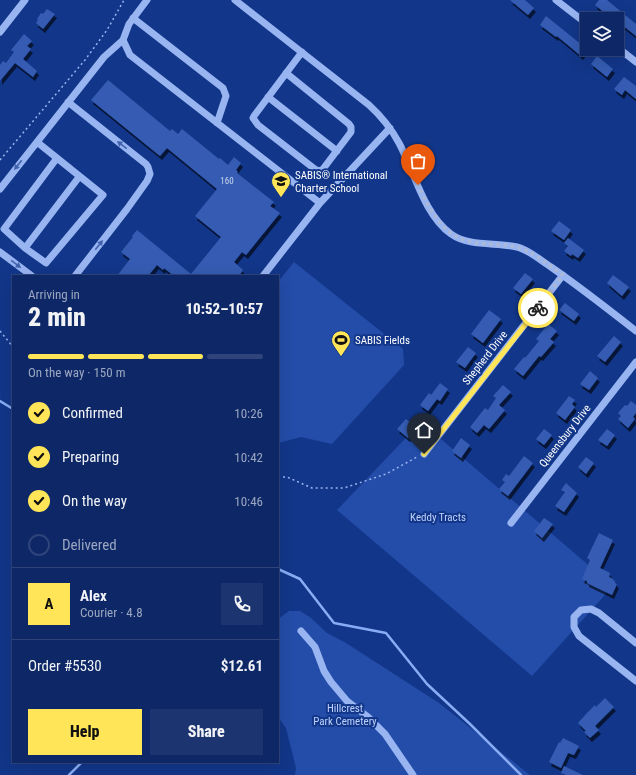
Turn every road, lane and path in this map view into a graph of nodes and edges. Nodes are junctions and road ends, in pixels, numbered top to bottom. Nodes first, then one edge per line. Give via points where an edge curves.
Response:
1 (25, 0) edge
2 (124, 0) edge
3 (147, 0) edge
4 (235, 0) edge
5 (556, 0) edge
6 (133, 18) junction
7 (580, 19) edge
8 (0, 32) edge
9 (123, 40) junction
10 (302, 52) junction
11 (624, 53) edge
12 (636, 62) edge
13 (286, 73) junction
14 (268, 97) junction
15 (68, 102) junction
16 (217, 123) junction
17 (390, 128) junction
18 (36, 142) junction
19 (337, 150) junction
20 (57, 158) junction
21 (0, 160) edge
22 (80, 176) junction
23 (0, 189) edge
24 (320, 203) junction
25 (25, 248) junction
26 (0, 252) edge
27 (31, 275) edge
28 (75, 275) edge
29 (264, 275) edge
30 (563, 275) junction
31 (0, 331) edge
32 (636, 331) edge
33 (12, 346) edge
34 (636, 362) edge
35 (424, 454) joint
36 (279, 477) edge
37 (510, 523) dead end
38 (301, 631) dead end
39 (636, 643) edge
40 (636, 681) edge
41 (413, 775) edge

1 - 8 street
2 - 21 path via 107,30 85,60
3 - 6 street
4 - 10 street
5 - 7 street
6 - 9 street
6 - 16 street via 223,88 226,96
9 - 15 street via 104,57
9 - 16 street via 130,55
10 - 13 street
10 - 17 street via 369,105
11 - 12 street
13 - 14 street
13 - 19 street via 351,127 351,132
14 - 19 street
14 - 19 street via 254,116 254,122 316,170 321,171
15 - 18 street
28 -> 15 street via 127,209 150,174 146,164
16 - 24 street
17 - 24 street
17 - 30 street via 425,200 437,220 452,235 471,242 516,247 530,253
18 - 20 street
18 -> 23 street
20 - 22 street
20 - 25 street via 4,229
22 - 25 street
22 - 25 street via 102,195 46,263
24 - 29 street
26 -> 27 street
30 - 32 street
30 - 35 street, Shepherd Drive
31 - 33 path
34 - 37 street, Queensbury Drive
35 - 36 path via 386,474 344,488 312,488 287,477
38 - 41 street via 315,647 331,682 347,701 385,734
39 - 40 street via 591,608 581,610 574,617 574,627 579,636

